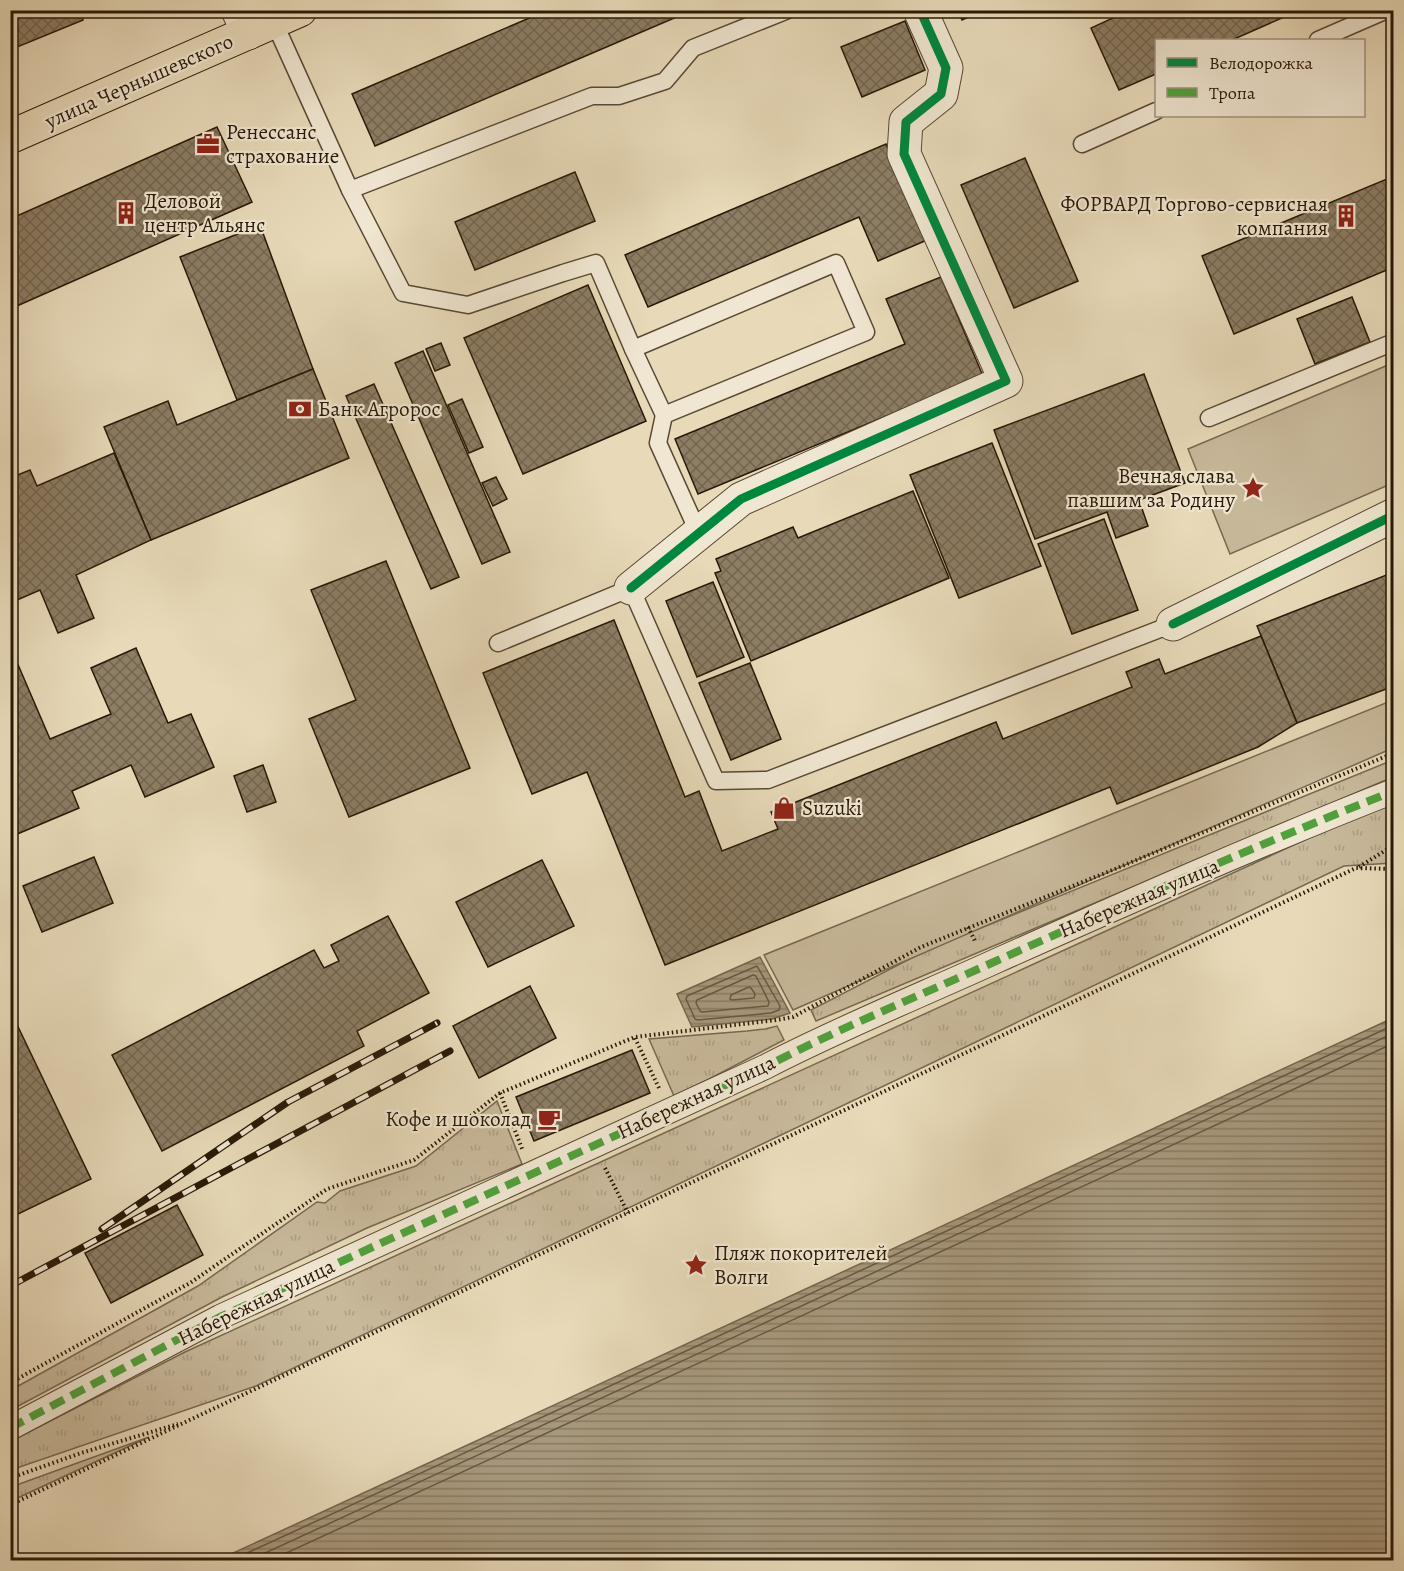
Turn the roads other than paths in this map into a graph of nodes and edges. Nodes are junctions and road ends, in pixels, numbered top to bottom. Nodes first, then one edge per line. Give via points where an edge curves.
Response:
1 (788, 10) edge
2 (920, 10) edge
3 (1387, 10) edge
4 (265, 19) edge
5 (1320, 39) edge
6 (1155, 111) edge
7 (10, 137) edge
8 (1082, 144) dead end
9 (350, 190) junction
10 (1394, 342) edge
11 (633, 349) junction
12 (664, 415) junction
13 (1209, 418) dead end
14 (1394, 515) edge
15 (699, 534) junction
16 (631, 588) junction
17 (1173, 624) joint
18 (498, 642) dead end
19 (1394, 791) edge
20 (10, 1428) edge

1 - 9 lane via 693,48 665,81 620,96 592,96
2 - 15 street via 946,68 941,94 906,122 904,154 1006,381 741,500
3 - 5 lane
4 - 7 main road, улица Чернышевского
4 - 9 lane
6 - 8 lane
9 - 11 lane via 403,293 468,305 596,263
10 - 13 lane
11 - 12 lane
11 - 12 lane via 836,263 866,332
12 - 15 lane via 658,444
14 - 17 street
15 - 16 street
16 - 17 lane via 716,781 768,780
16 - 18 lane
19 - 20 street, Набережная улица via 1141,896 842,1028 220,1317

